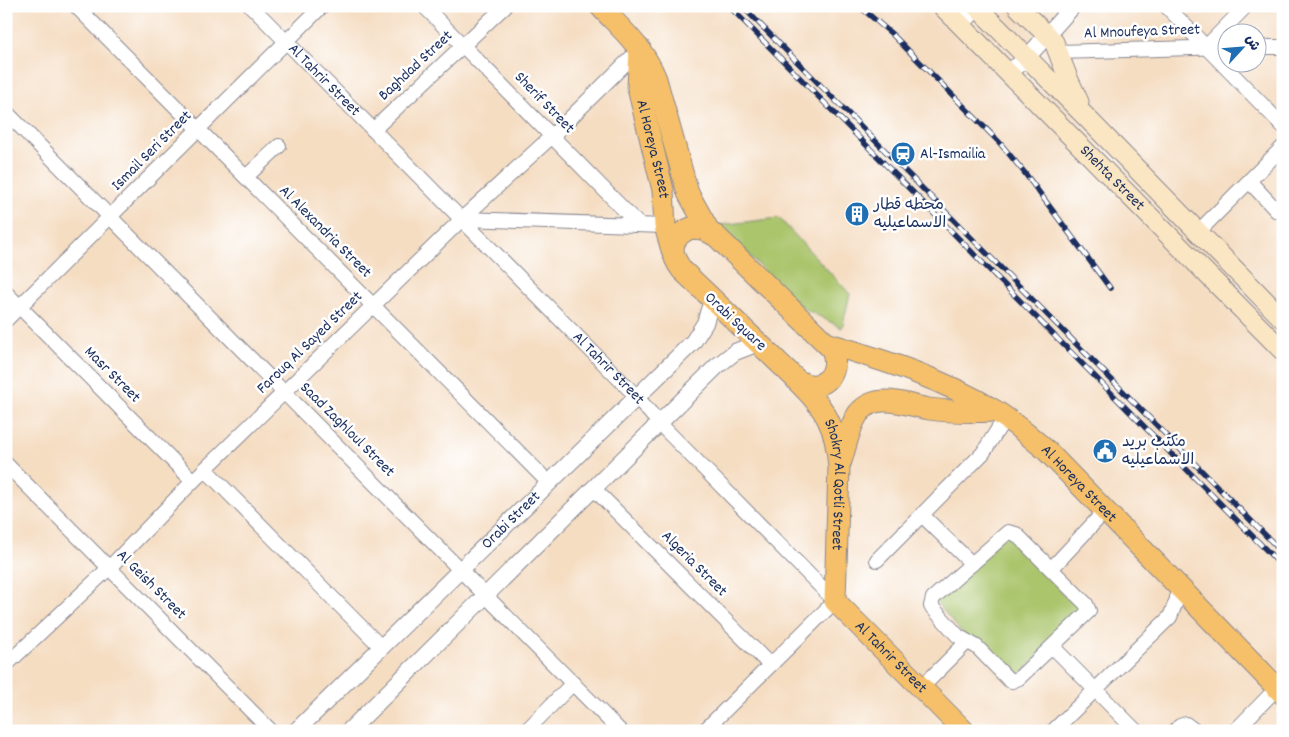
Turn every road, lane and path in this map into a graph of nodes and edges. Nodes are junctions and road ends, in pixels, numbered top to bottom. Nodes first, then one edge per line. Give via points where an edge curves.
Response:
1 (76, 6) edge
2 (251, 6) edge
3 (322, 6) edge
4 (424, 6) edge
5 (505, 6) edge
6 (600, 6) edge
7 (942, 6) edge
8 (1017, 6) edge
9 (1073, 6) edge
10 (1166, 6) edge
11 (1246, 6) edge
12 (979, 7) edge
13 (961, 25) junction
14 (1048, 34) junction
15 (286, 42) junction
16 (463, 46) junction
17 (1206, 47) junction
18 (1216, 47) edge
19 (1266, 47) edge
20 (1283, 47) edge
21 (640, 49) junction
22 (1059, 52) junction
23 (1028, 58) junction
24 (1008, 72) junction
25 (6, 112) edge
26 (1086, 117) junction
27 (1283, 126) edge
28 (198, 130) junction
29 (373, 130) junction
30 (552, 136) junction
31 (279, 146) dead end
32 (1283, 147) edge
33 (246, 177) junction
34 (1249, 181) junction
35 (1277, 211) dead end
36 (110, 217) junction
37 (462, 219) junction
38 (638, 224) junction
39 (665, 226) junction
40 (708, 231) junction
41 (1197, 233) junction
42 (672, 250) junction
43 (6, 293) edge
44 (712, 300) junction
45 (373, 306) junction
46 (20, 307) junction
47 (1283, 319) edge
48 (6, 320) edge
49 (758, 343) junction
50 (826, 344) junction
51 (1283, 351) edge
52 (796, 380) junction
53 (284, 392) junction
54 (636, 396) junction
55 (1000, 414) junction
56 (659, 422) junction
57 (6, 464) edge
58 (839, 467) junction
59 (205, 469) junction
60 (193, 481) junction
61 (549, 483) junction
62 (593, 488) junction
63 (1105, 511) junction
64 (922, 515) junction
65 (878, 560) dead end
66 (972, 564) junction
67 (109, 568) junction
68 (1052, 568) junction
69 (461, 569) junction
70 (1177, 585) junction
71 (486, 594) junction
72 (835, 602) junction
73 (968, 642) junction
74 (381, 647) junction
75 (1053, 647) junction
76 (6, 665) edge
77 (770, 665) junction
78 (573, 683) junction
79 (922, 688) junction
80 (1095, 689) junction
81 (1280, 691) edge
82 (271, 731) edge
83 (296, 731) edge
84 (349, 731) edge
85 (526, 731) edge
86 (620, 731) edge
87 (704, 731) edge
88 (964, 731) edge
89 (1053, 731) edge
90 (1136, 731) edge
91 (1175, 731) edge
92 (1195, 731) edge
93 (1235, 731) edge

1 - 28 street, Al Alexandria Street
2 - 15 street, Al Tahrir Street
3 - 15 street, Ismail Seri Street
4 - 16 street, Sherif Street
5 - 16 street, Baghdad Street
6 - 21 main road, Al Horeya Street
7 - 13 main road, Shehta Street
8 - 14 main road
9 - 14 street
10 - 17 street
11 - 17 street
12 - 13 street
12 - 23 main road, Shehta Street
13 - 24 main road, Shehta Street
14 - 22 main road
14 - 23 street
15 - 28 street, Ismail Seri Street
15 - 29 street, Al Tahrir Street
16 - 29 street, Baghdad Street
16 - 30 street, Sherif Street
17 - 18 street, Al Mnoufeya Street
17 - 22 street, Al Mnoufeya Street
17 - 27 street
19 - 20 street
21 - 30 street, Farouq Al Sayed Street
21 - 39 main road, Al Horeya Street via 638,88 664,190
21 - 40 main road, Al Horeya Street via 650,62 656,79 688,193
22 - 26 main road
23 - 24 street
23 - 26 main road, Shehta Street
24 - 51 main road, Shehta Street
25 - 36 street, Saad Zaghloul Street
26 - 41 main road, Shehta Street
28 - 33 street, Al Alexandria Street
28 - 36 street, Ismail Seri Street
29 - 37 street, Al Tahrir Street
30 - 37 street, Farouq Al Sayed Street
30 - 38 street, Sherif Street
31 - 33 street
32 - 34 street
33 - 45 street, Al Alexandria Street
34 - 35 street
34 - 41 street
36 - 46 street, Ismail Seri Street
36 - 53 street, Saad Zaghloul Street
37 - 38 street
37 - 45 street, Farouq Al Sayed Street
37 - 54 street, Al Tahrir Street
38 - 39 street
39 - 42 main road, Al Horeya Street
40 - 42 main road via 697,228 685,231 676,239
40 - 50 main road
41 - 47 main road, Shehta Street
42 - 44 main road, Orabi Square via 682,270
43 - 46 street, Masr Street
44 - 49 main road, Orabi Square
44 - 54 street, Orabi Street via 705,323 693,342
45 - 53 street, Farouq Al Sayed Street
45 - 61 street, Al Alexandria Street
46 - 48 street, Ismail Seri Street
46 - 60 street, Masr Street
49 - 52 main road, Orabi Square
49 - 56 street via 725,358
50 - 52 main road via 835,357 835,366 827,380 812,386
50 - 55 main road, Al Horeya Street via 946,385
52 - 58 main road, Shokry Al Qotli Street via 826,414 834,431
53 - 59 street, Farouq Al Sayed Street
53 - 69 street, Saad Zaghloul Street
54 - 56 street, Al Tahrir Street
54 - 61 street, Orabi Street
55 - 58 main road via 918,407 886,400 875,402 858,413
55 - 63 main road, Al Horeya Street via 1046,450
55 - 64 street via 983,453
56 - 62 street
56 - 72 street, Al Tahrir Street
57 - 67 street, Al Geish Street
58 - 72 main road, Shokry Al Qotli Street
59 - 60 street, Farouq Al Sayed Street
59 - 74 street
60 - 67 street, Farouq Al Sayed Street
61 - 69 street, Orabi Street
62 - 71 street
62 - 77 street, Algeria Street
63 - 68 street
63 - 70 main road, Al Horeya Street
64 - 65 street
64 - 66 street
66 - 68 street via 1004,534 1012,532
66 - 73 street via 931,602 933,609
67 - 76 street, Farouq Al Sayed Street
67 - 82 street, Al Geish Street
68 - 75 street via 1089,611
69 - 71 street, Saad Zaghloul Street
69 - 74 street, Orabi Street
70 - 80 street via 1177,599 1170,617
70 - 81 main road, Al Horeya Street
71 - 78 street, Saad Zaghloul Street
71 - 84 street
72 - 77 street
72 - 79 main road, Al Tahrir Street
73 - 75 street via 1012,681
73 - 79 street
74 - 83 street, Orabi Street
75 - 80 street
77 - 87 street
78 - 85 street
78 - 86 street, Saad Zaghloul Street
79 - 88 main road, Al Tahrir Street
80 - 89 street
80 - 90 street
81 - 93 street
91 - 92 street via 1186,724

